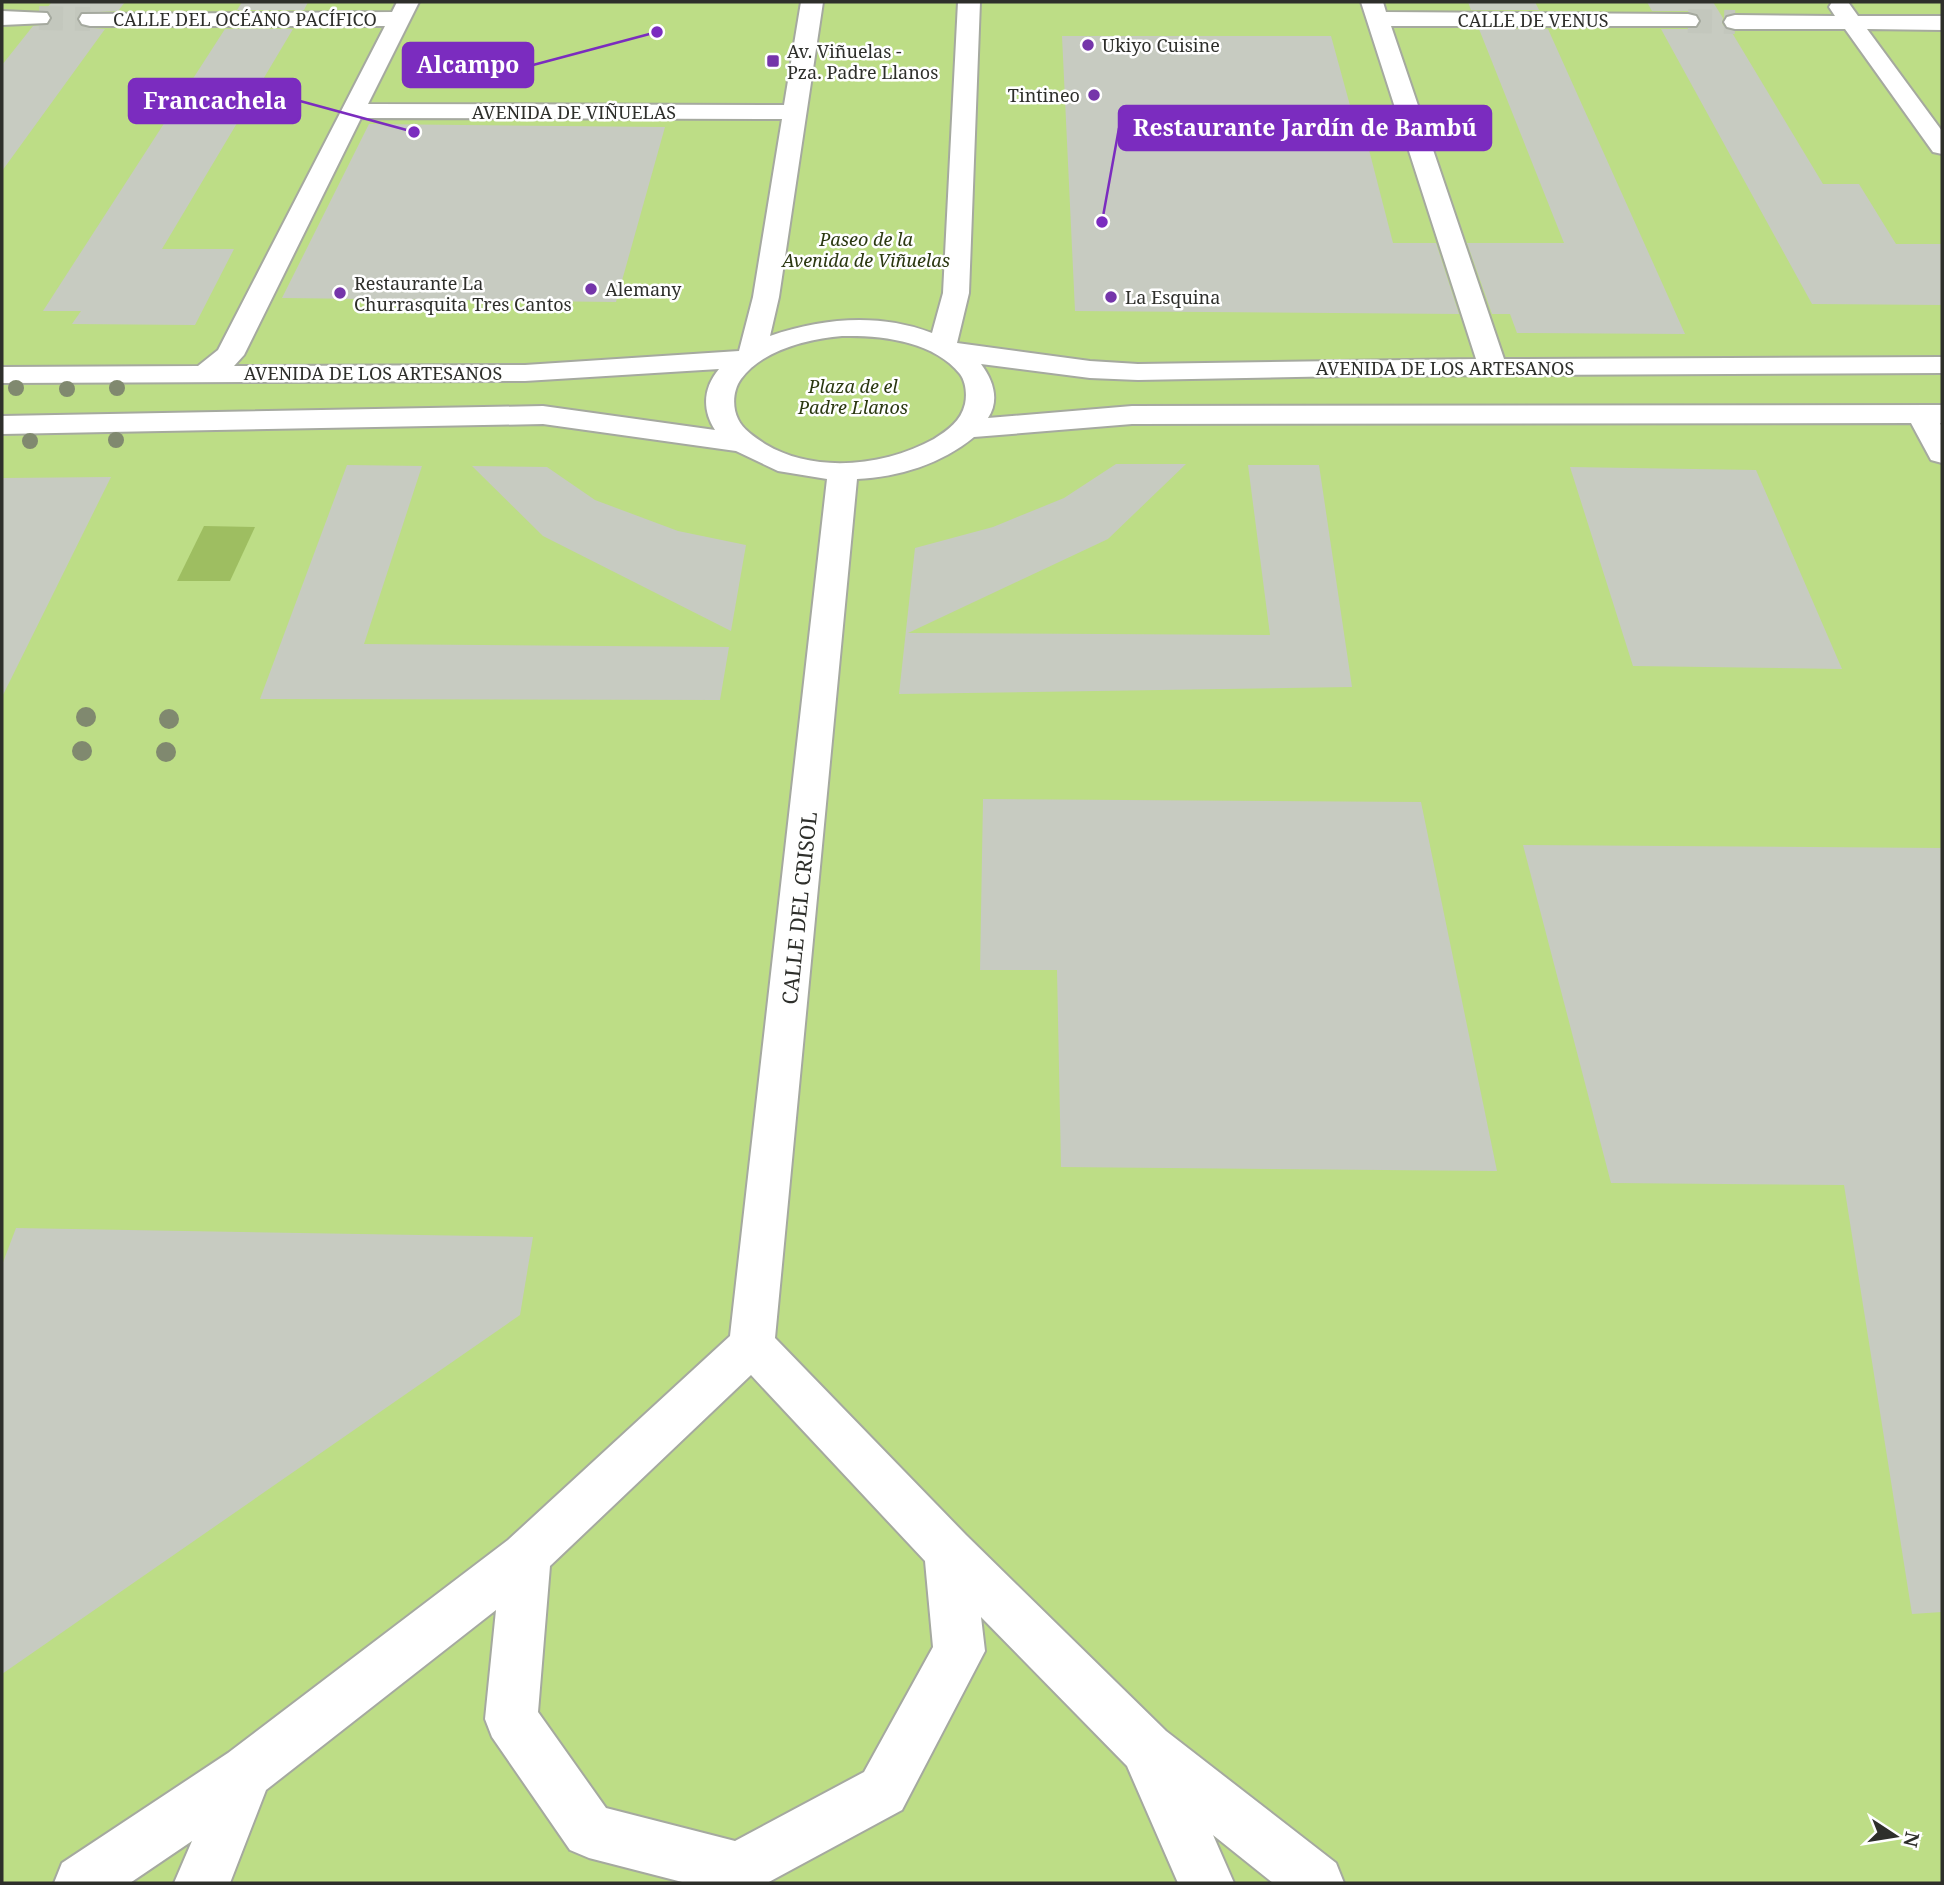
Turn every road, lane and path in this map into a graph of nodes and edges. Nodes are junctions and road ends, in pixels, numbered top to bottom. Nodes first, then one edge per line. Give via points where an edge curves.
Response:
1 (812, 2) edge
2 (968, 2) edge
3 (1836, 2) edge
4 (404, 10) edge
5 (1375, 10) edge
6 (2, 18) edge
7 (39, 19) tunnel mouth
8 (90, 19) tunnel mouth
9 (1688, 22) tunnel mouth
10 (1735, 22) tunnel mouth
11 (1850, 23) junction
12 (1942, 23) edge
13 (353, 111) junction
14 (794, 112) junction
15 (1942, 146) edge
16 (946, 349) junction
17 (748, 357) junction
18 (1942, 365) edge
19 (1493, 368) junction
20 (206, 373) junction
21 (2, 375) edge
22 (1932, 414) edge
23 (2, 425) edge
24 (966, 429) junction
25 (742, 443) junction
26 (1942, 454) edge
27 (843, 471) junction
28 (752, 1345) junction
29 (949, 1551) junction
30 (526, 1556) junction
31 (1146, 1747) junction
32 (247, 1772) junction
33 (82, 1883) edge
34 (202, 1883) edge
35 (1206, 1883) edge
36 (1315, 1883) edge

1 - 14 street
2 - 16 street via 956,293
3 - 11 street
4 - 8 street, CALLE DEL OCÉANO PACÍFICO
4 - 13 street
5 - 9 street, CALLE DE VENUS
5 - 19 street
6 - 7 street
10 - 11 street
11 - 12 street
11 - 15 street
13 - 14 street, AVENIDA DE VIÑUELAS
13 - 20 street via 230,355
14 - 17 street via 766,297
16 - 17 street via 912,335 868,328 833,329 799,334
16 - 19 street, AVENIDA DE LOS ARTESANOS via 1107,371
16 - 24 street via 977,379 981,396
17 - 20 street, AVENIDA DE LOS ARTESANOS via 525,373
17 - 25 street via 729,375 720,392 720,410 727,427
18 - 19 street, AVENIDA DE LOS ARTESANOS
20 - 21 street, AVENIDA DE LOS ARTESANOS
22 - 24 street via 1132,415
22 - 26 street
23 - 25 street via 543,415
24 - 27 street via 916,460
25 - 27 street via 804,468
27 - 28 street, CALLE DEL CRISOL
28 - 29 street
28 - 30 street
29 - 30 street via 959,1651 883,1790 738,1869 589,1831 511,1719
29 - 31 street
30 - 32 street
31 - 35 street
31 - 36 street
32 - 33 street
32 - 34 street

